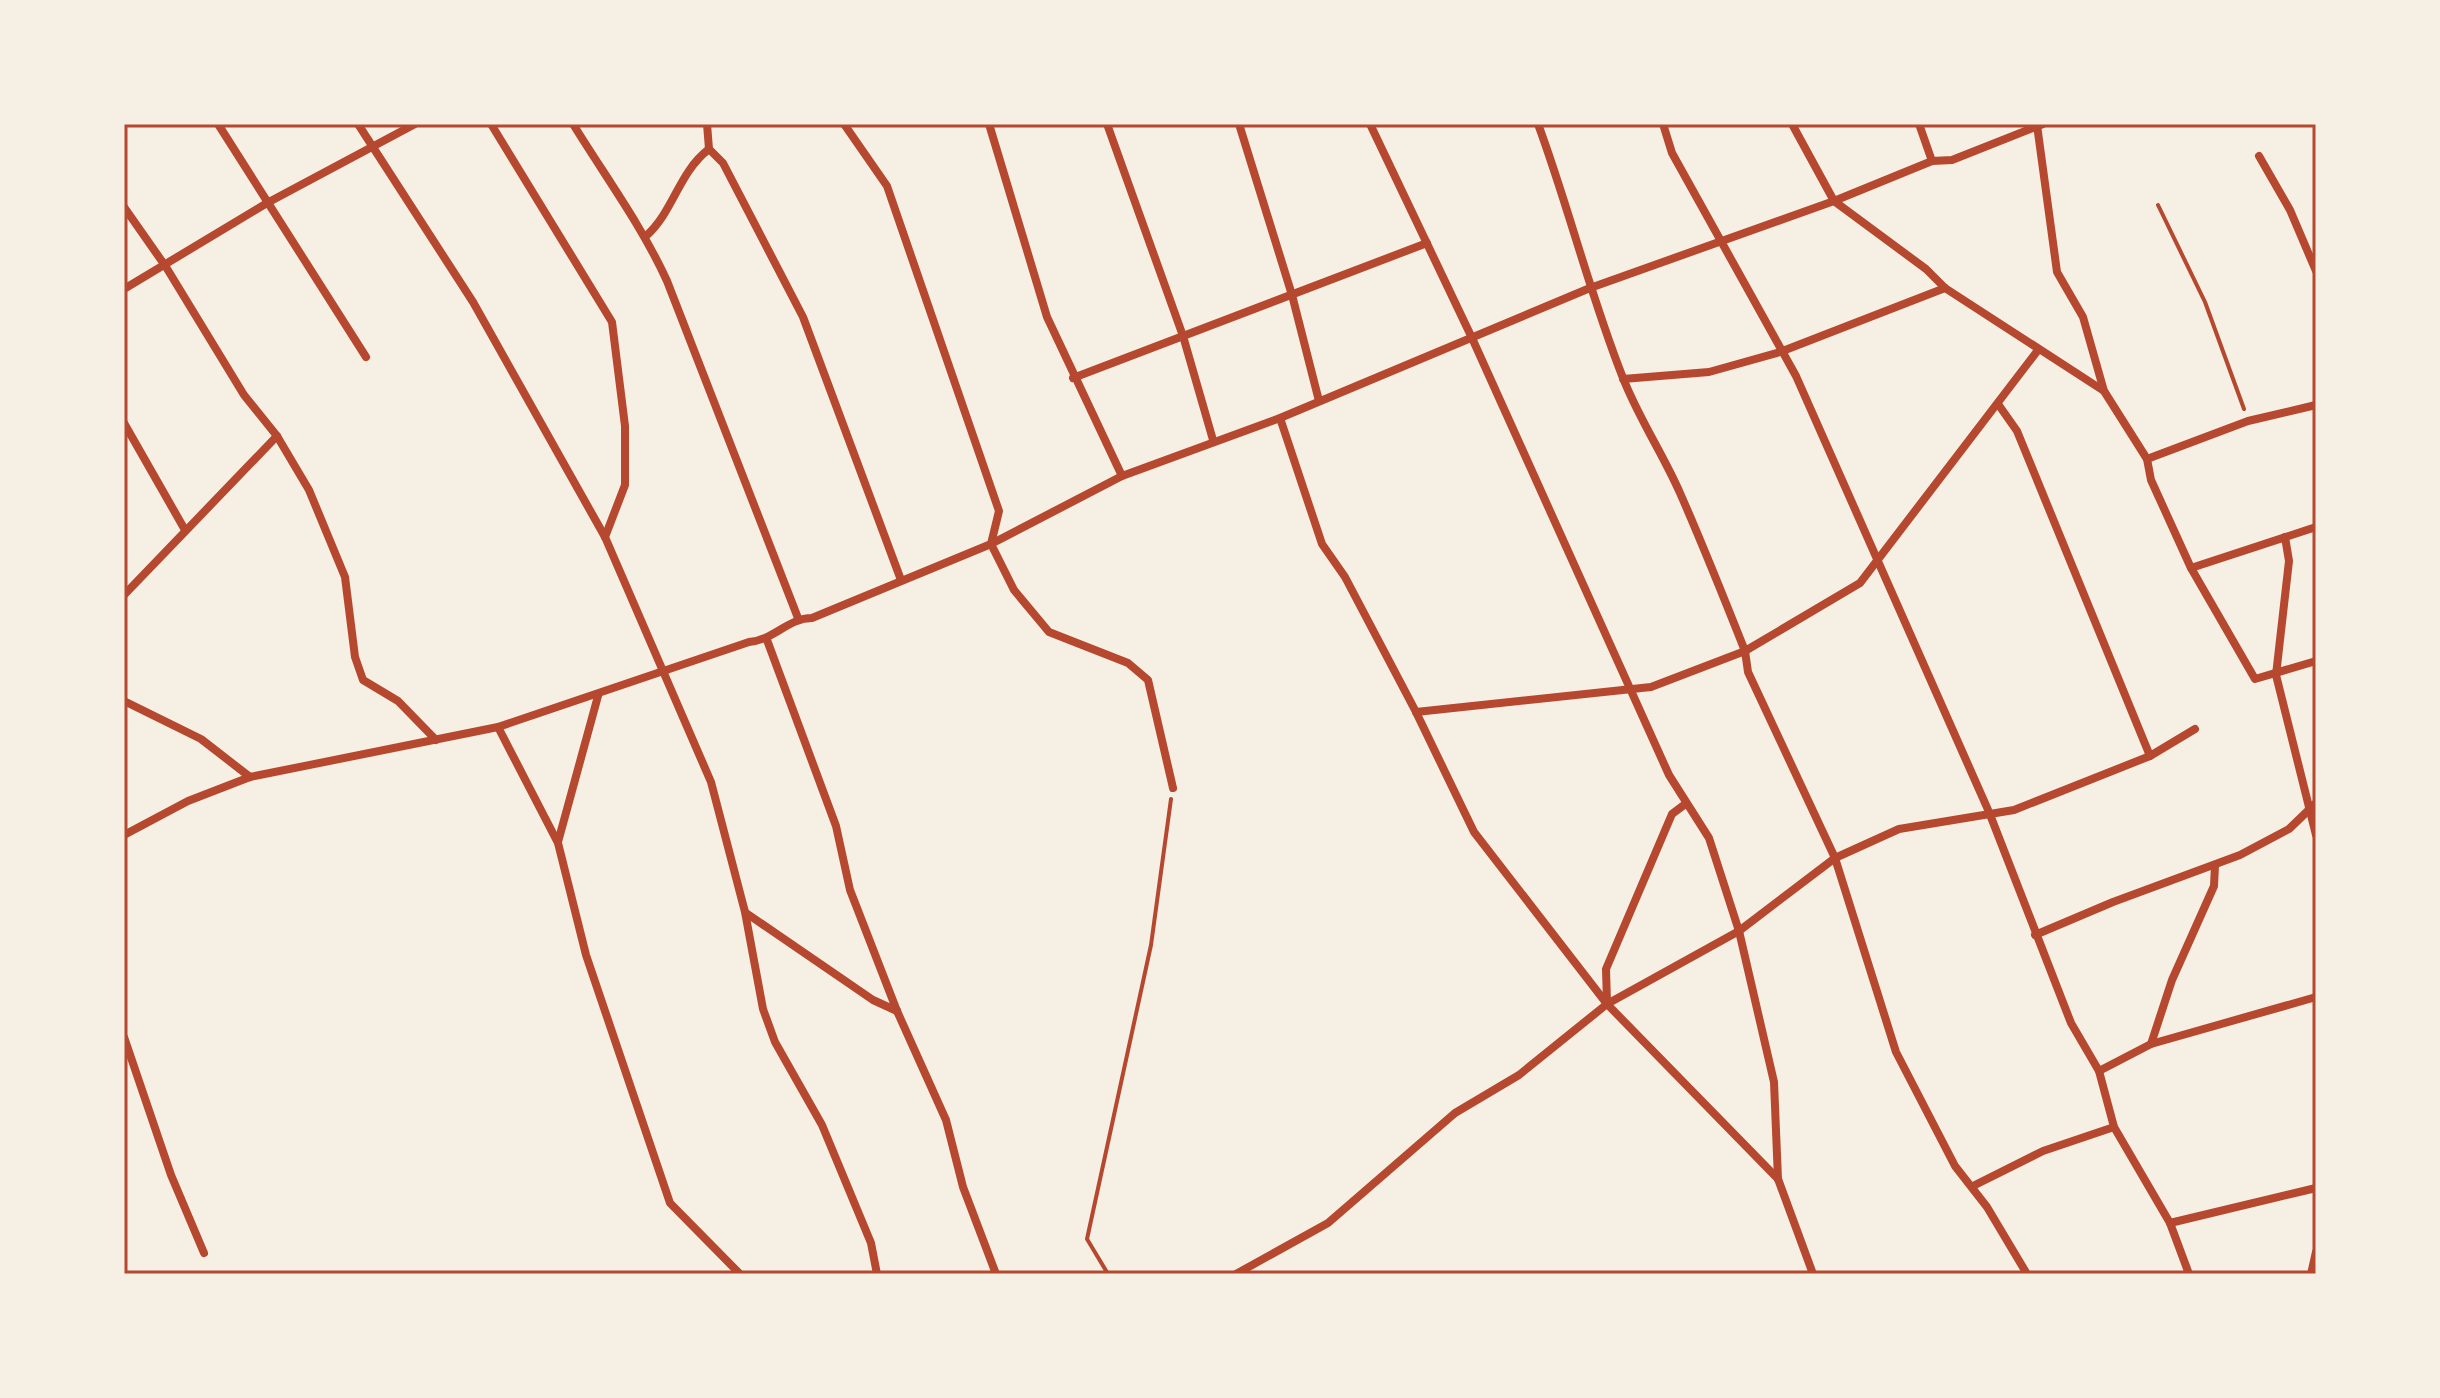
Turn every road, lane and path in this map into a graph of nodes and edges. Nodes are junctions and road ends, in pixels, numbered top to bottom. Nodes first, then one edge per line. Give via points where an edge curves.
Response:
1 (218, 124) edge
2 (358, 124) edge
3 (415, 124) edge
4 (491, 124) edge
5 (573, 124) edge
6 (707, 124) edge
7 (844, 124) edge
8 (1107, 124) edge
9 (1239, 124) edge
10 (1370, 124) edge
11 (1538, 124) edge
12 (1663, 124) edge
13 (1792, 124) edge
14 (1919, 124) edge
15 (992, 125) edge
16 (2039, 125) edge
17 (374, 149) junction
18 (709, 149) junction
19 (2259, 156) dead end
20 (1932, 161) junction
21 (1834, 201) junction
22 (267, 203) junction
23 (2158, 205) dead end
24 (124, 207) edge
25 (646, 236) junction
26 (1427, 243) junction
27 (1721, 243) junction
28 (166, 267) junction
29 (2316, 271) edge
30 (1590, 288) junction
31 (1945, 288) junction
32 (124, 289) edge
33 (1292, 295) junction
34 (1183, 336) junction
35 (1472, 338) junction
36 (2038, 350) junction
37 (1780, 352) junction
38 (366, 357) dead end
39 (1073, 378) junction
40 (1623, 379) junction
41 (2104, 391) junction
42 (1319, 401) junction
43 (1998, 404) junction
44 (2316, 405) edge
45 (1280, 418) junction
46 (2248, 421) junction
47 (124, 423) edge
48 (277, 436) junction
49 (1213, 440) junction
50 (2147, 459) junction
51 (1122, 476) junction
52 (2316, 527) edge
53 (185, 530) junction
54 (605, 537) junction
55 (2285, 537) junction
56 (991, 544) junction
57 (1878, 559) junction
58 (2191, 568) junction
59 (901, 580) junction
60 (124, 595) edge
61 (798, 618) junction
62 (767, 640) junction
63 (1745, 651) junction
64 (2316, 661) edge
65 (666, 672) junction
66 (2276, 675) junction
67 (1628, 689) junction
68 (598, 696) junction
69 (124, 701) edge
70 (1416, 712) junction
71 (498, 727) junction
72 (2195, 729) dead end
73 (436, 740) junction
74 (2150, 756) junction
75 (250, 777) junction
76 (1173, 788) joint
77 (2316, 803) edge
78 (1684, 805) junction
79 (2307, 810) junction
80 (1989, 812) junction
81 (124, 835) edge
82 (2316, 835) edge
83 (558, 843) junction
84 (1835, 858) junction
85 (2215, 865) junction
86 (745, 912) junction
87 (1739, 931) junction
88 (2035, 935) junction
89 (2316, 997) edge
90 (1607, 1004) junction
91 (897, 1011) junction
92 (124, 1037) edge
93 (2151, 1044) junction
94 (2099, 1071) junction
95 (2114, 1127) junction
96 (1778, 1179) junction
97 (1973, 1186) junction
98 (2316, 1188) edge
99 (2170, 1223) junction
100 (2316, 1252) edge
101 (204, 1253) dead end
102 (2025, 1273) edge
103 (740, 1274) edge
104 (877, 1274) edge
105 (996, 1274) edge
106 (1108, 1274) edge
107 (1236, 1274) edge
108 (1813, 1274) edge
109 (2189, 1274) edge
110 (2311, 1274) edge

1 - 22 street
2 - 17 street
3 - 17 street
4 - 54 street via 612,322 625,426 625,485
5 - 25 street
6 - 18 street
7 - 56 street via 887,186 943,344 999,511
8 - 34 street
9 - 33 street
10 - 26 street
11 - 30 street via 1568,205
12 - 27 street via 1672,153
13 - 21 street
14 - 20 street
15 - 39 street via 1047,317
16 - 20 street via 1952,160
16 - 41 street via 2057,272 2083,317
17 - 22 street
17 - 54 street via 473,302
18 - 25 street via 695,160 660,223
18 - 59 street via 723,163 803,317
19 - 29 street
20 - 21 street
21 - 27 street
21 - 31 street
22 - 28 street
22 - 38 street
23 - 46 path via 2205,302
24 - 28 street
25 - 61 street via 702,365
26 - 33 street
26 - 35 street
27 - 30 street
27 - 37 street
28 - 32 street
28 - 48 street via 244,395
30 - 35 street
30 - 40 street
31 - 36 street
31 - 37 street
33 - 34 street
33 - 42 street
34 - 39 street
34 - 49 street
35 - 42 street
35 - 67 street
36 - 41 street
36 - 43 street
37 - 40 street via 1709,372
37 - 57 street via 1796,376
39 - 51 street
40 - 63 street via 1679,490
41 - 50 street
42 - 45 street
43 - 57 street
43 - 74 street via 2017,431
44 - 46 street
45 - 49 street
45 - 70 street via 1322,544
46 - 50 street
47 - 53 street
48 - 53 street
48 - 73 street via 309,490 345,577 363,680 398,701
49 - 51 street
50 - 58 street via 2151,480
51 - 56 street
52 - 55 street
53 - 60 street
54 - 65 street
55 - 58 street
55 - 66 street via 2289,561
56 - 59 street
56 - 76 street via 1014,590 1049,632 1128,663 1148,680
57 - 63 street via 1860,583
57 - 80 street
58 - 66 street via 2255,679
59 - 61 street via 812,618
61 - 62 street
62 - 65 street
62 - 91 street via 836,826 850,890
63 - 67 street via 1651,687
63 - 84 street via 1748,672
64 - 66 street
65 - 68 street
65 - 86 street via 711,782
66 - 79 street
67 - 70 street
67 - 78 street
68 - 71 street
68 - 83 street
69 - 75 street via 201,739
70 - 90 street via 1474,832
71 - 73 street
71 - 83 street
72 - 74 street
73 - 75 street
74 - 80 street via 2014,810
75 - 81 street via 188,801
76 - 106 path via 1151,945 1087,1239
77 - 79 street
78 - 87 street via 1709,838
78 - 90 street via 1672,814 1606,969
79 - 82 street
79 - 85 street via 2289,829
80 - 84 street via 1899,829
80 - 88 street
83 - 103 street via 586,955 670,1203
84 - 87 street
84 - 97 street via 1896,1052 1955,1166
85 - 88 street
85 - 93 street via 2214,886 2172,980
86 - 91 street
86 - 104 street via 763,1009 775,1042 822,1125 871,1243
87 - 90 street
87 - 96 street via 1774,1082
88 - 94 street via 2071,1023
89 - 93 street
90 - 96 street
90 - 107 street via 1519,1075 1455,1113 1328,1223
91 - 105 street via 946,1120 963,1187
92 - 101 street
93 - 94 street
94 - 95 street
95 - 97 street via 2043,1151
95 - 99 street
96 - 108 street
97 - 102 street
98 - 99 street
99 - 109 street
100 - 110 street

